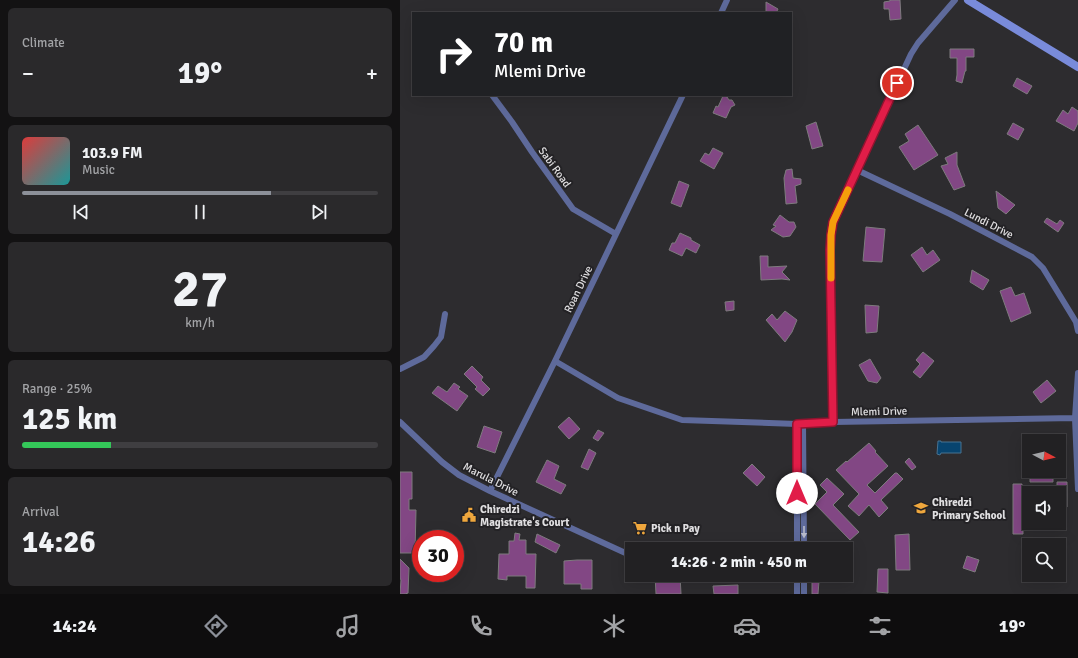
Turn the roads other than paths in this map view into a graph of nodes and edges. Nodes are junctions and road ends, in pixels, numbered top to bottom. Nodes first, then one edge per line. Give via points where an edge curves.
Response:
1 (727, 0) edge
2 (955, 0) edge
3 (968, 0) edge
4 (721, 12) edge
5 (1078, 67) edge
6 (493, 96) edge
7 (683, 96) edge
8 (857, 170) junction
9 (616, 234) junction
10 (445, 314) dead end
11 (1078, 331) edge
12 (555, 361) junction
13 (400, 368) edge
14 (1078, 373) edge
15 (1075, 418) junction
16 (400, 422) edge
17 (833, 422) junction
18 (800, 424) junction
19 (1078, 489) edge
20 (490, 491) junction
21 (797, 542) edge
22 (804, 542) edge
23 (625, 553) edge
24 (797, 582) edge
25 (804, 582) edge
26 (797, 594) edge
27 (804, 594) edge

1 - 4 street
2 - 8 street via 911,54
3 - 5 street
6 - 9 street, Sabi Road via 573,209
7 - 9 street, Roan Drive
8 - 11 street, Lundi Drive via 950,214 1032,257 1043,268 1076,322
8 - 17 street via 833,222 831,235
9 - 12 street, Roan Drive
10 - 13 street via 441,337 434,346 424,357
12 - 18 street, Mlemi Drive via 618,398 682,420
12 - 20 street, Roan Drive
14 - 15 street
15 - 17 street, Mlemi Drive
15 - 19 street
16 - 20 street, Marula Drive via 442,462
17 - 18 street, Mlemi Drive
18 - 21 street
18 -> 22 street
20 - 23 street, Marula Drive
24 - 26 street
25 - 27 street

